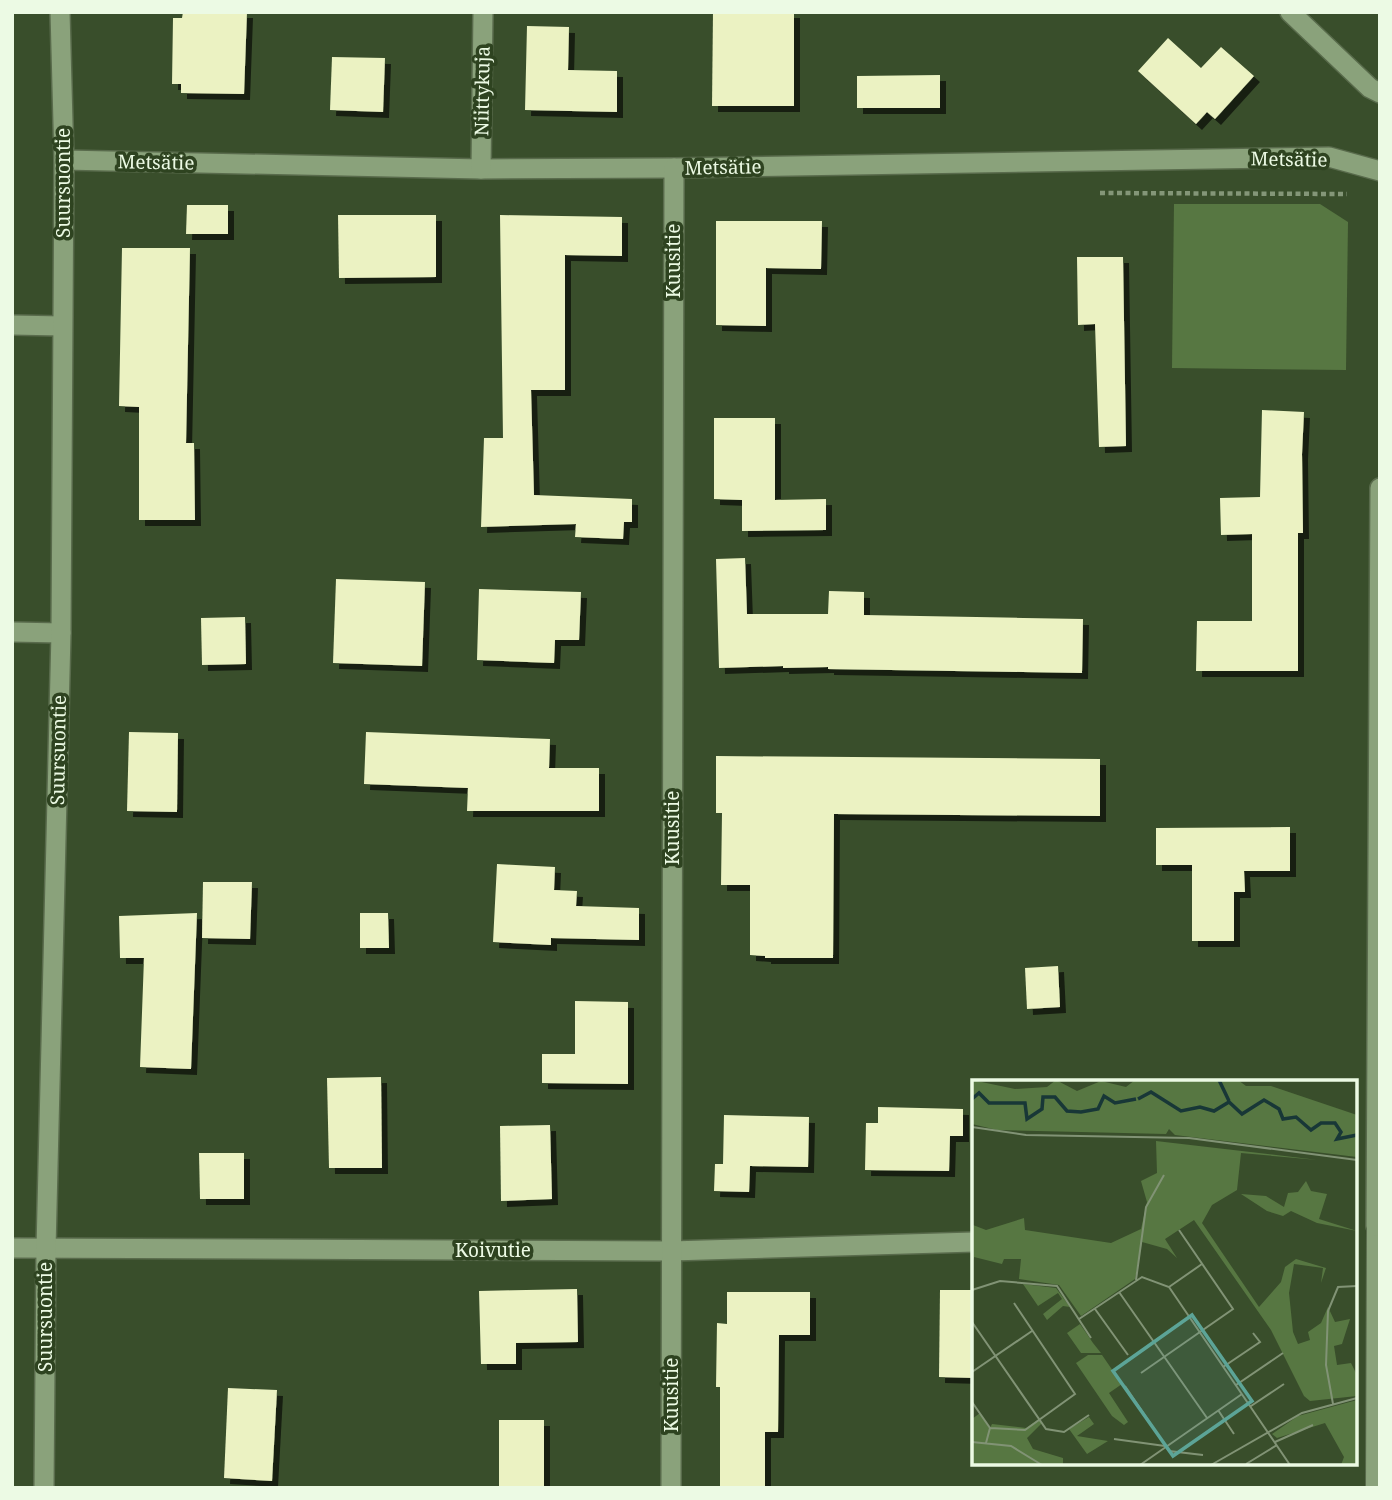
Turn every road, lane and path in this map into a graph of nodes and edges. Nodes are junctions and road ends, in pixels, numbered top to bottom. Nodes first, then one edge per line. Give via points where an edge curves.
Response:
1 (60, 12) edge
2 (483, 12) edge
3 (1290, 12) edge
4 (1380, 93) edge
5 (64, 160) junction
6 (674, 168) junction
7 (481, 169) junction
8 (1380, 171) edge
9 (12, 325) edge
10 (62, 326) junction
11 (1380, 488) edge
12 (12, 632) edge
13 (61, 633) junction
14 (1378, 1226) edge
15 (972, 1242) edge
16 (12, 1248) edge
17 (46, 1249) junction
18 (671, 1251) junction
19 (44, 1488) edge
20 (671, 1488) edge
21 (1375, 1488) edge

1 - 5 street, Suursuontie
2 - 7 street, Niittykuja
3 - 4 street
5 - 7 street, Metsätie
5 - 10 street, Suursuontie
6 - 7 street, Metsätie
6 - 8 street, Metsätie via 1329,157
6 - 18 street, Kuusitie
9 - 10 street
10 - 13 street, Suursuontie
11 - 14 street
12 - 13 street
13 - 17 street, Suursuontie
14 - 21 lane
15 - 18 street, Koivutie
16 - 17 street, Koivutie
17 - 18 street, Koivutie
17 - 19 street, Suursuontie
18 - 20 street, Kuusitie

